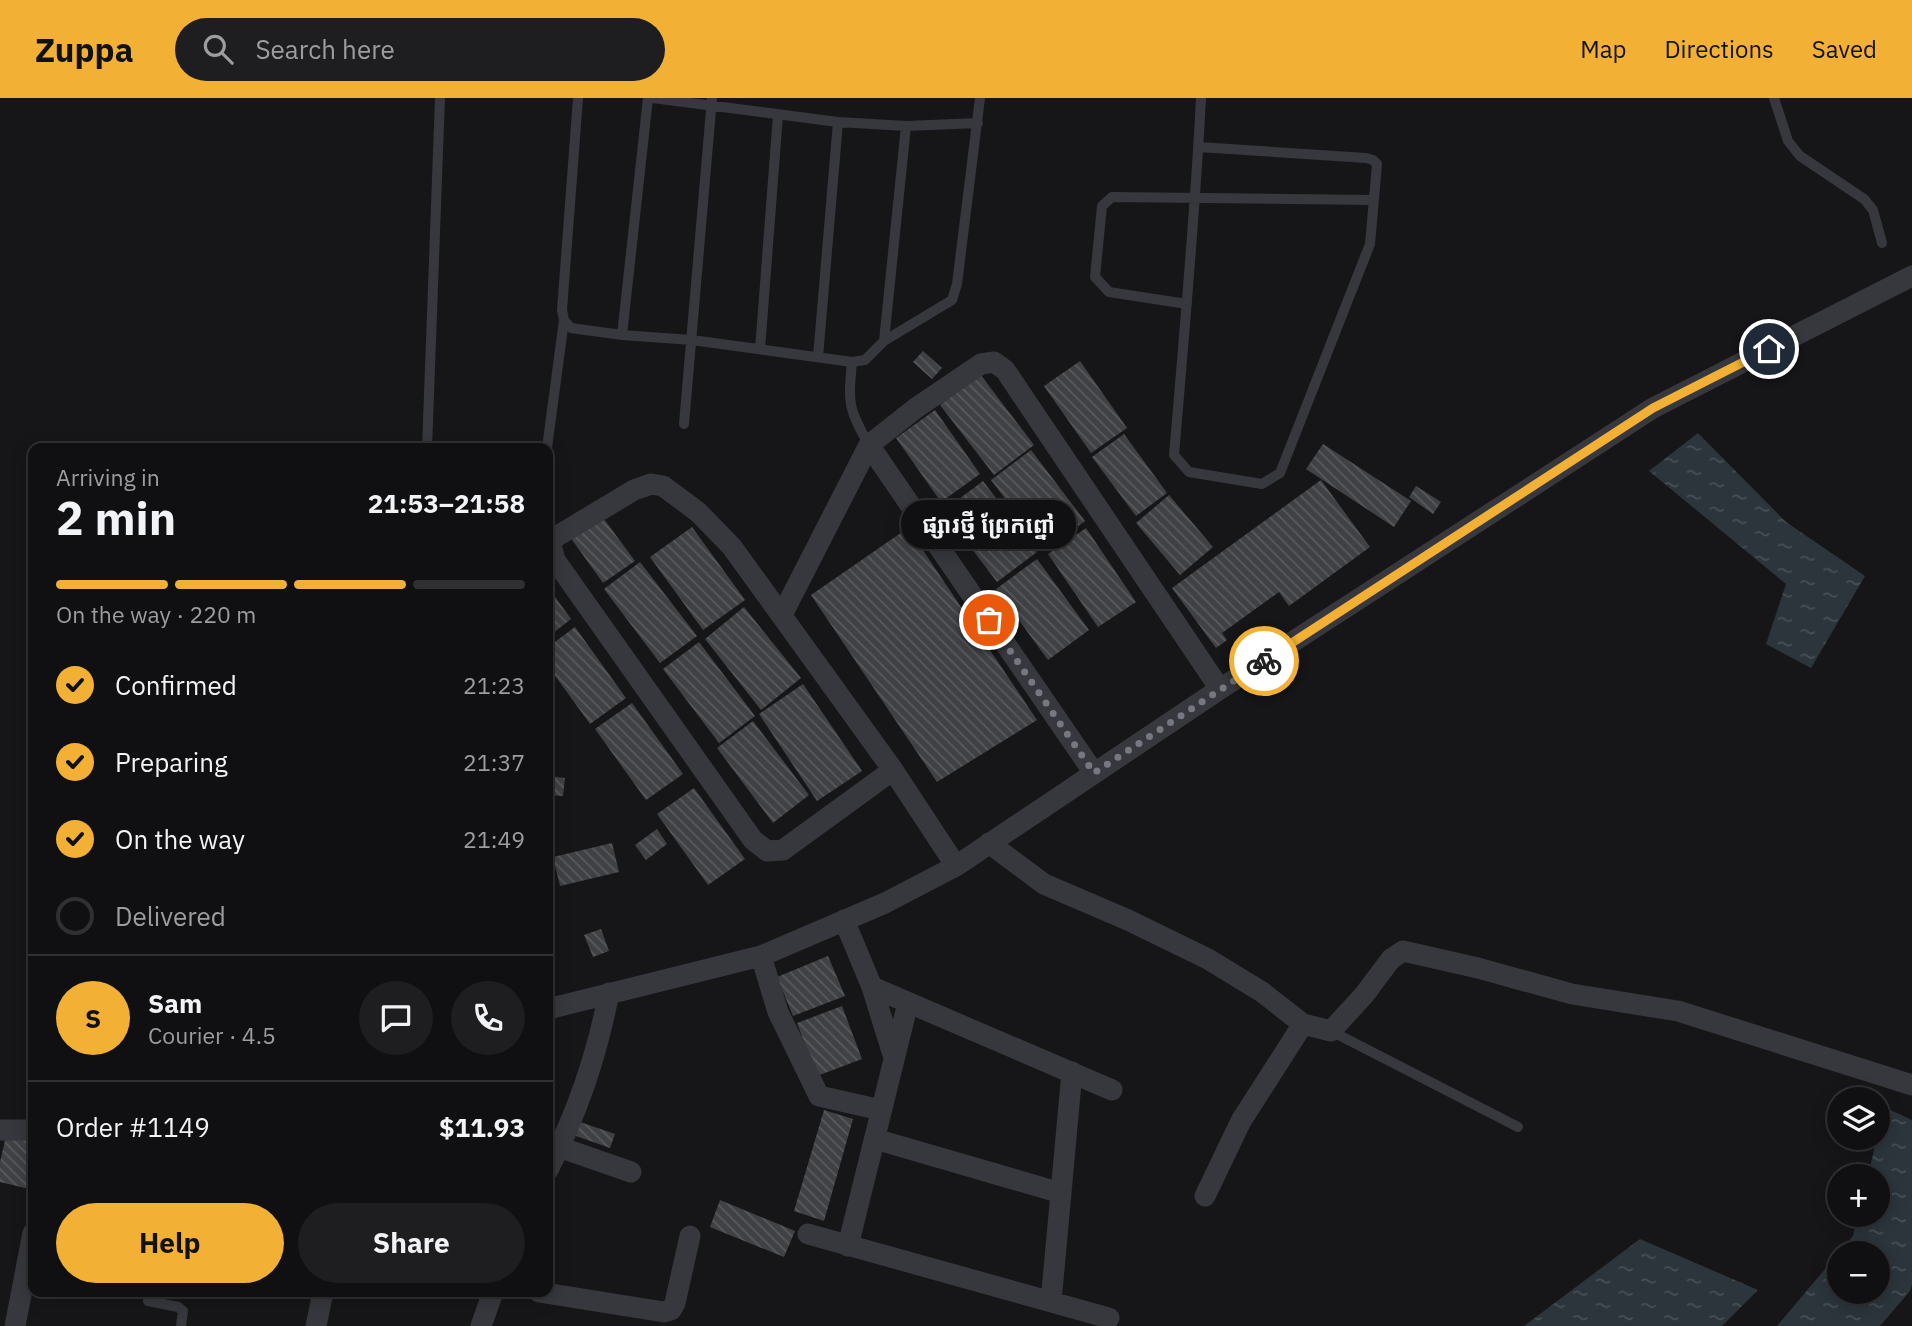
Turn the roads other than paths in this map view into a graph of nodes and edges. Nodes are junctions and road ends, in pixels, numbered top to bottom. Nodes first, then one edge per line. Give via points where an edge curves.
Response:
1 (440, 98) edge
2 (578, 98) edge
3 (651, 98) edge
4 (980, 98) edge
5 (1201, 98) edge
6 (1774, 98) edge
7 (712, 101) edge
8 (778, 115) junction
9 (838, 122) junction
10 (978, 123) junction
11 (906, 127) junction
12 (1199, 147) junction
13 (1196, 197) junction
14 (1373, 200) junction
15 (1882, 243) dead end
16 (1912, 276) edge
17 (1187, 304) junction
18 (564, 320) junction
19 (622, 335) junction
20 (692, 340) junction
21 (884, 341) junction
22 (760, 349) junction
23 (817, 357) junction
24 (852, 362) junction
25 (684, 424) dead end
26 (427, 443) edge
27 (548, 443) edge
28 (869, 445) junction
29 (553, 541) edge
30 (553, 553) edge
31 (782, 615) junction
32 (1220, 689) junction
33 (893, 771) junction
34 (1094, 773) junction
35 (989, 843) junction
36 (956, 866) junction
37 (844, 920) junction
38 (761, 956) junction
39 (872, 988) junction
40 (609, 993) junction
41 (908, 1003) junction
42 (553, 1008) edge
43 (1303, 1024) junction
44 (1331, 1031) junction
45 (894, 1058) junction
46 (1072, 1072) junction
47 (1912, 1085) edge
48 (1112, 1090) dead end
49 (881, 1110) junction
50 (1518, 1126) dead end
51 (0, 1130) edge
52 (28, 1130) edge
53 (875, 1139) junction
54 (559, 1147) junction
55 (553, 1160) edge
56 (631, 1172) dead end
57 (1061, 1193) junction
58 (1205, 1196) dead end
59 (808, 1234) dead end
60 (690, 1236) dead end
61 (848, 1245) junction
62 (28, 1259) edge
63 (553, 1294) edge
64 (322, 1297) edge
65 (491, 1297) edge
66 (148, 1301) dead end
67 (1051, 1302) junction
68 (1108, 1318) dead end
69 (0, 1324) edge
70 (8, 1326) edge
71 (15, 1326) edge
72 (181, 1326) edge
73 (316, 1326) edge
74 (481, 1326) edge

1 - 26 lane
2 - 18 lane
3 - 7 lane
3 - 19 lane
4 - 10 lane
5 - 12 lane
6 - 15 lane via 1788,141 1800,156 1864,199 1873,210
7 - 8 lane
7 - 20 lane
8 - 9 lane
8 - 22 lane
9 - 11 lane
9 - 23 lane
10 - 11 lane
10 - 21 lane via 952,300
11 - 21 lane
12 - 13 lane
12 - 14 lane via 1373,160 1377,164
13 - 14 lane
13 - 17 lane
13 - 17 lane via 1112,197 1102,206 1095,277 1109,292
14 - 17 lane via 1370,244 1280,472 1262,484 1189,472 1174,455
16 - 32 street via 1653,408
18 - 19 lane via 571,328
18 - 27 lane
19 - 20 lane
20 - 22 lane
20 - 25 lane
21 - 24 lane via 864,360
22 - 23 lane
23 - 24 lane
24 - 28 lane via 849,397 853,416
28 - 31 street
28 - 32 street via 981,364 994,362 1004,370
28 - 34 street
29 - 31 street via 634,490 651,484 663,486 698,512 732,547
30 - 33 street via 753,840 767,851 783,850
31 - 33 street
32 - 34 street
33 - 36 street
34 - 35 street
35 - 36 street
35 - 43 street via 1044,884 1208,959
36 - 37 street
37 - 38 street
37 - 39 street
38 - 40 street
38 - 49 street via 778,1012 819,1096
39 - 41 street
39 - 45 street
40 - 42 street
40 - 54 street via 599,1043
41 - 45 street
41 - 46 street
43 - 44 street
43 - 58 street via 1241,1121
44 - 47 street via 1391,959 1403,951 1572,994 1678,1012
44 - 50 lane
45 - 49 street
46 - 48 street
46 - 57 street
49 - 53 street
51 - 52 street
53 - 57 street
53 - 61 street
54 - 55 street
54 - 56 street
57 - 67 street
59 - 61 street
60 - 63 street via 671,1310
61 - 67 street
62 - 71 street
64 - 73 street
65 - 74 street
66 - 72 lane via 178,1307 183,1311
67 - 68 street
69 - 70 street

